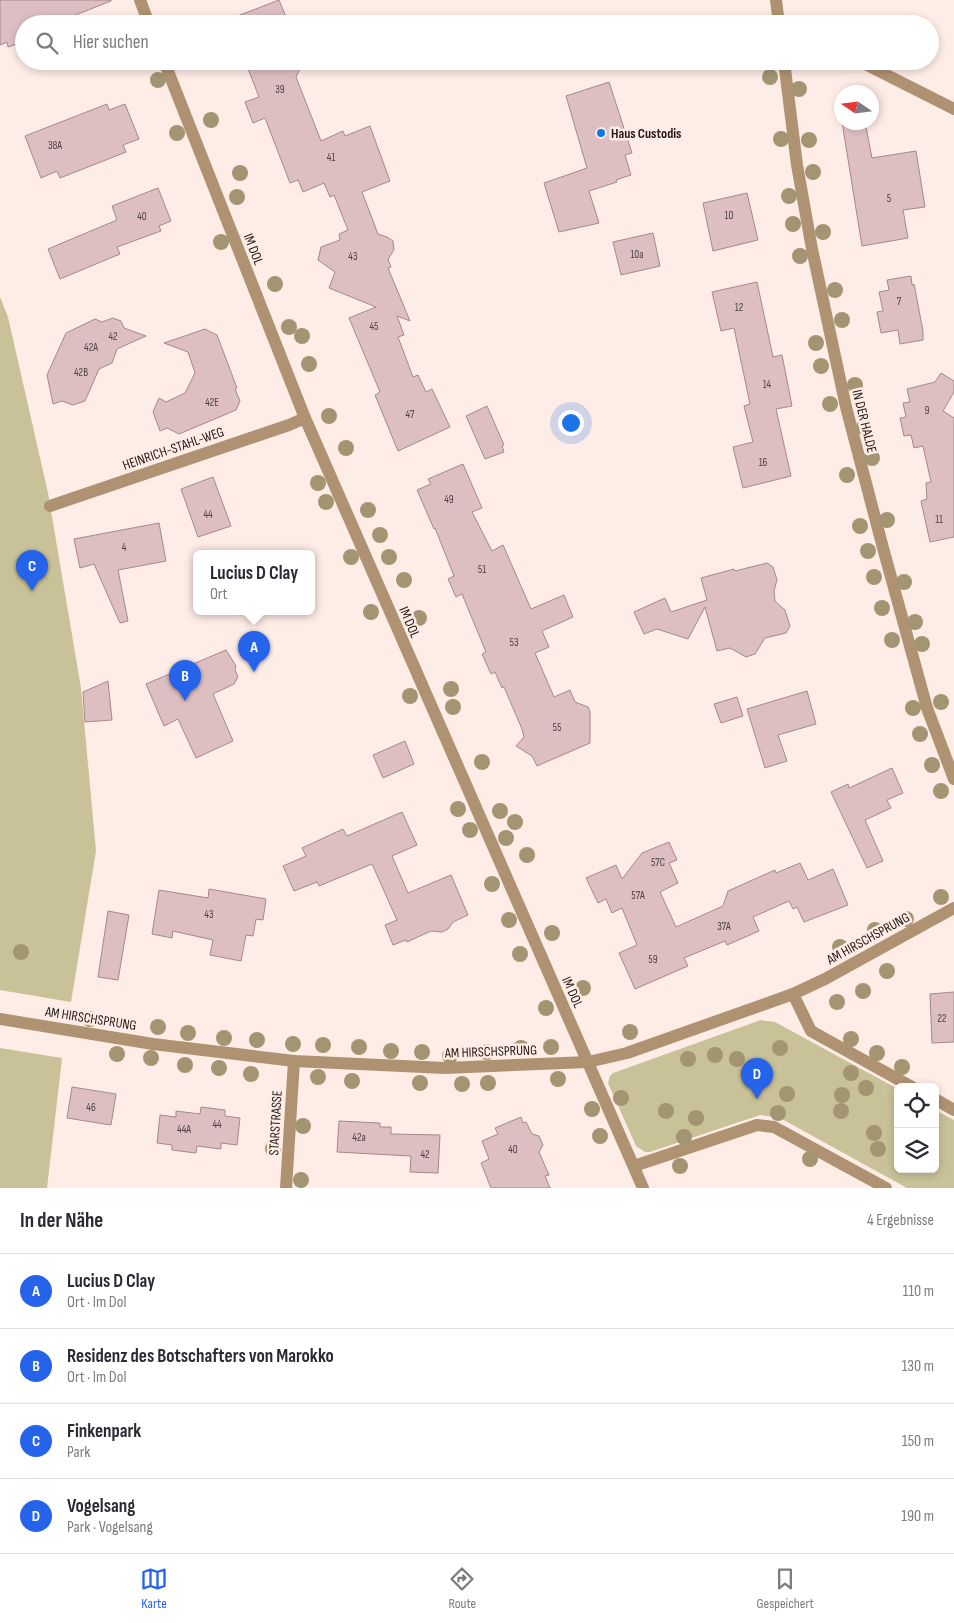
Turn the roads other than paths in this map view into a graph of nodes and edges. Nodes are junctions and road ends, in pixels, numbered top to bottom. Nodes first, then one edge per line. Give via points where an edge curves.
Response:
1 (140, 0) edge
2 (776, 0) edge
3 (146, 15) edge
4 (779, 15) edge
5 (168, 70) edge
6 (785, 70) edge
7 (877, 70) edge
8 (954, 109) edge
9 (305, 418) junction
10 (50, 506) dead end
11 (954, 779) edge
12 (954, 908) edge
13 (793, 994) junction
14 (0, 1018) edge
15 (294, 1061) junction
16 (588, 1062) junction
17 (905, 1083) edge
18 (939, 1101) edge
19 (954, 1110) edge
20 (634, 1166) junction
21 (286, 1188) edge
22 (643, 1188) edge
23 (886, 1188) edge

1 - 3 street
2 - 4 street
5 - 9 street, IM DOL
6 - 11 street, IN DER HALDE via 812,249 846,407 925,698
7 - 8 street
9 - 10 street, HEINRICH-STAHL-WEG
9 - 16 street, IM DOL
12 - 13 street, AM HIRSCHSPRUNG
13 - 16 street, AM HIRSCHSPRUNG via 627,1053
13 - 17 street via 811,1031
14 - 15 street, AM HIRSCHSPRUNG via 153,1044
15 - 16 street, AM HIRSCHSPRUNG via 445,1068
15 - 21 street, STARSTRASSE
16 - 20 street, IM DOL
18 - 19 street
20 - 22 street, IM DOL
20 - 23 street via 757,1125 774,1127

